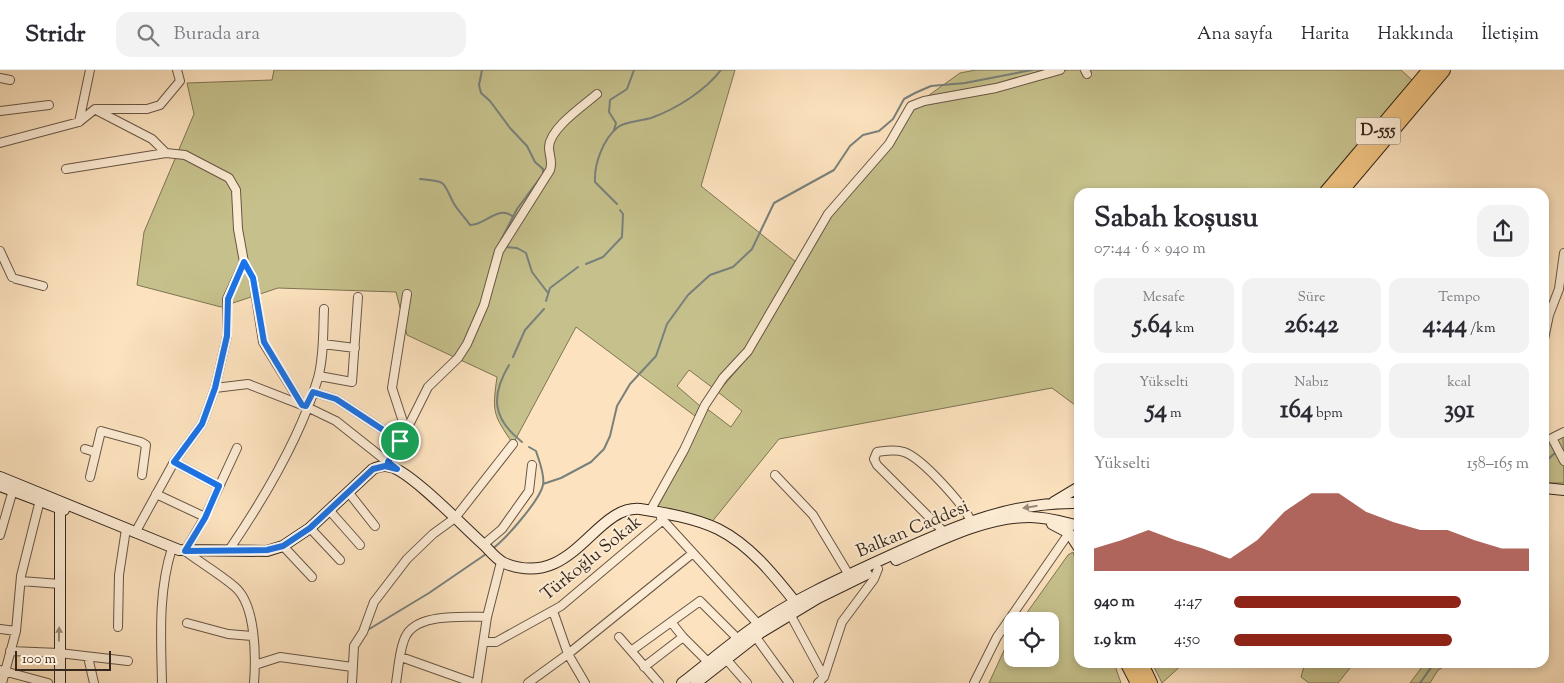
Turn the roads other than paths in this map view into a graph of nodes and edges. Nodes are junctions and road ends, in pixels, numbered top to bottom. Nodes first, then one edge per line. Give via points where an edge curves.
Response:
1 (90, 70) edge
2 (176, 70) edge
3 (1060, 70) edge
4 (1430, 70) edge
5 (1443, 70) edge
6 (0, 78) edge
7 (10, 80) dead end
8 (597, 94) dead end
9 (49, 105) dead end
10 (95, 109) junction
11 (0, 111) edge
12 (79, 122) junction
13 (0, 143) edge
14 (166, 153) junction
15 (66, 169) dead end
16 (1329, 188) edge
17 (1343, 188) edge
18 (0, 251) edge
19 (1564, 253) edge
20 (2, 261) edge
21 (244, 262) junction
22 (43, 286) dead end
23 (407, 294) dead end
24 (358, 298) dead end
25 (324, 309) dead end
26 (1549, 315) edge
27 (323, 344) junction
28 (354, 348) junction
29 (319, 376) junction
30 (215, 388) junction
31 (313, 392) junction
32 (304, 406) junction
33 (406, 431) junction
34 (1564, 432) edge
35 (400, 441) junction
36 (513, 444) dead end
37 (237, 448) dead end
38 (85, 449) dead end
39 (95, 452) junction
40 (1564, 461) edge
41 (174, 462) junction
42 (386, 464) junction
43 (532, 465) dead end
44 (142, 475) dead end
45 (776, 475) dead end
46 (0, 477) edge
47 (90, 477) dead end
48 (0, 486) edge
49 (219, 486) junction
50 (1549, 488) edge
51 (13, 490) junction
52 (1074, 490) edge
53 (1564, 490) edge
54 (349, 493) junction
55 (156, 494) junction
56 (40, 500) junction
57 (1074, 503) edge
58 (1051, 504) junction
59 (60, 509) junction
60 (330, 511) junction
61 (657, 515) junction
62 (205, 518) junction
63 (455, 518) junction
64 (1043, 518) junction
65 (971, 521) junction
66 (116, 525) junction
67 (1074, 525) edge
68 (375, 526) dead end
69 (310, 528) junction
70 (130, 531) junction
71 (942, 531) junction
72 (1070, 533) junction
73 (0, 535) edge
74 (1074, 540) edge
75 (360, 545) dead end
76 (283, 546) junction
77 (484, 546) junction
78 (172, 548) junction
79 (229, 550) junction
80 (185, 551) junction
81 (693, 552) junction
82 (497, 558) junction
83 (340, 560) dead end
84 (878, 569) junction
85 (849, 575) junction
86 (312, 577) dead end
87 (21, 581) junction
88 (60, 584) junction
89 (797, 605) junction
90 (552, 611) junction
91 (790, 614) junction
92 (487, 617) junction
93 (671, 622) junction
94 (187, 623) dead end
95 (758, 624) junction
96 (118, 627) dead end
97 (0, 628) edge
98 (16, 631) junction
99 (252, 636) junction
100 (755, 636) junction
101 (619, 637) dead end
102 (682, 637) junction
103 (738, 639) junction
104 (485, 642) junction
105 (10, 651) junction
106 (631, 651) junction
107 (59, 653) junction
108 (568, 654) junction
109 (401, 657) junction
110 (88, 658) junction
111 (726, 659) junction
112 (128, 661) dead end
113 (708, 662) junction
114 (255, 664) junction
115 (352, 666) junction
116 (644, 666) junction
117 (1131, 668) edge
118 (1133, 668) edge
119 (1136, 668) edge
120 (3, 670) edge
121 (821, 680) edge
122 (700, 682) edge
123 (2, 683) edge
124 (45, 683) edge
125 (60, 683) edge
126 (94, 683) edge
127 (162, 683) edge
128 (254, 683) edge
129 (352, 683) edge
130 (396, 683) edge
131 (475, 683) edge
132 (528, 683) edge
133 (584, 683) edge
134 (659, 683) edge
135 (682, 683) edge
136 (747, 683) edge
137 (789, 683) edge
138 (974, 683) edge
139 (1129, 683) edge
140 (1138, 683) edge
141 (1150, 683) edge

1 - 12 street
2 - 10 street via 180,81 160,104 147,108
3 - 61 street via 968,95 911,106 889,144 828,214 748,351 704,404
4 - 16 highway, D-555
5 - 17 highway, D-555
6 - 7 street
8 - 33 street via 553,134 549,147 550,170 499,251 484,304 467,344 458,358 428,387
9 - 11 street
10 - 12 street
10 - 14 street via 152,139
12 - 13 street
14 - 15 street
14 - 21 street via 185,155 229,178 236,190
18 - 20 street
19 - 26 street
20 - 22 street via 14,278
21 - 30 street via 228,299 227,336
21 - 32 street via 253,278 264,342
23 - 33 street via 392,388
24 - 28 street
25 - 27 street
27 - 28 street
27 - 29 street
28 - 29 street via 352,382
29 - 31 street
30 - 32 street via 248,384
30 - 41 street via 202,424
31 - 32 street
31 - 35 street via 336,399
32 - 42 street via 336,421
32 - 79 street via 294,438
33 - 35 street
34 - 40 street via 1552,438
35 - 42 street
36 - 63 street
37 - 49 street
38 - 39 street
39 - 44 street via 101,431 141,442 147,449
39 - 47 street
41 - 49 street
41 - 55 street
42 - 54 street via 373,469
42 - 63 street via 397,469
43 - 77 street via 529,491 502,529
45 - 85 street via 813,515
46 - 66 street
48 - 51 street
49 - 62 street
50 - 53 street
51 - 56 street
51 - 73 street
52 - 58 street
54 - 60 street
54 - 68 street
55 - 62 street
55 - 70 street
56 - 59 street
56 - 87 street
57 - 58 street, Balkan Caddesi
58 -> 65 street, Balkan Caddesi
59 - 66 street
59 - 88 street
60 - 69 street
60 - 75 street
61 - 81 street
61 - 82 street via 633,508 621,512 553,564 526,566
61 - 89 street via 712,527 740,543
61 - 90 street, Türkoğlu Sokak
62 - 80 street
63 - 77 street
63 - 115 street via 407,559 374,602 354,646
64 - 67 street, Balkan Caddesi
64 - 72 street
64 - 84 street, Balkan Caddesi via 1016,518 983,526 944,539
65 - 71 street, Balkan Caddesi
65 - 71 street via 959,501 914,458 895,450 877,452 874,459 877,465
66 - 70 street
69 - 76 street
69 - 83 street
70 - 78 street
70 - 96 street via 119,575
71 - 85 street, Balkan Caddesi
72 - 74 street
72 - 138 street via 997,637
76 - 79 street via 267,550
76 - 86 street
77 - 82 street
78 - 80 street
78 - 127 street via 160,619
79 - 80 street
80 - 99 street via 236,588 245,599
81 - 95 street
81 - 108 street
82 - 92 street
84 - 89 street, Balkan Caddesi
84 - 121 street via 842,622
85 - 89 street, Balkan Caddesi
87 - 88 street
87 - 98 street
107 -> 88 street
89 - 91 street, Balkan Caddesi
89 - 95 street, Balkan Caddesi
90 - 104 street, Türkoğlu Sokak via 496,642
90 - 108 street
91 - 100 street, Balkan Caddesi
91 - 121 street
92 - 104 street
92 - 109 street via 459,616 418,625 407,634
93 - 102 street
93 - 103 street via 700,601
93 - 106 street
94 - 99 street via 228,634
95 - 103 street, Balkan Caddesi
97 - 98 street
98 - 105 street
99 - 114 street
100 - 111 street, Balkan Caddesi
100 - 137 street
101 - 106 street
102 - 113 street
102 - 116 street
103 - 113 street, Balkan Caddesi
104 - 131 street
105 - 107 street
105 - 120 street
106 - 116 street
107 - 110 street
107 - 125 street
108 - 132 street
108 - 133 street
109 - 130 street
109 - 131 street
110 - 112 street
110 - 126 street
111 - 122 street, Balkan Caddesi
111 - 136 street
113 - 135 street, Balkan Caddesi
114 - 115 street via 280,657
114 - 128 street
115 - 129 street
116 - 134 street
117 - 139 street
118 - 140 highway
119 - 141 highway
120 - 123 street
120 - 124 street

